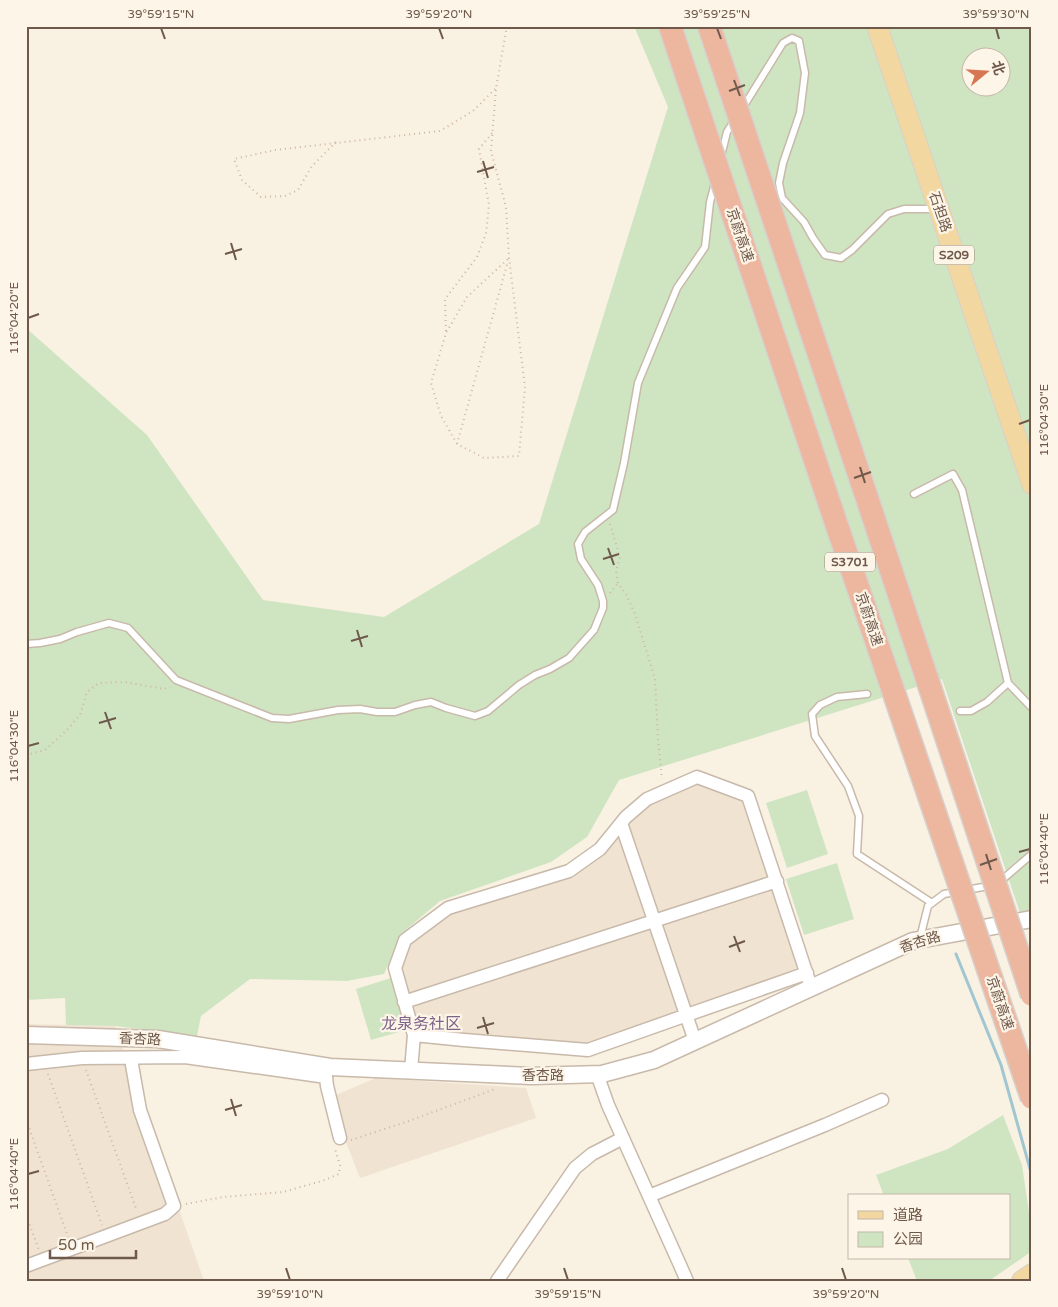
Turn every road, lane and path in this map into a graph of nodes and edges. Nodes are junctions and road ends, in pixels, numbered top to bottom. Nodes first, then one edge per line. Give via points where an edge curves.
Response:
1 (507, 26) edge
2 (670, 26) edge
3 (709, 26) edge
4 (877, 26) edge
5 (496, 88) junction
6 (492, 132) junction
7 (336, 142) junction
8 (939, 208) junction
9 (509, 258) junction
10 (446, 333) junction
11 (457, 444) junction
12 (1032, 484) edge
13 (914, 494) dead end
14 (607, 515) junction
15 (26, 644) edge
16 (181, 682) junction
17 (1008, 684) junction
18 (867, 694) dead end
19 (1032, 708) edge
20 (960, 711) dead end
21 (26, 755) edge
22 (664, 791) junction
23 (621, 823) junction
24 (1032, 854) edge
25 (776, 882) junction
26 (932, 903) junction
27 (1032, 919) edge
28 (655, 921) junction
29 (920, 940) junction
30 (809, 980) junction
31 (1032, 995) edge
32 (404, 1002) junction
33 (687, 1014) junction
34 (26, 1035) edge
35 (414, 1035) junction
36 (696, 1041) junction
37 (82, 1058) junction
38 (133, 1058) junction
39 (44, 1062) junction
40 (26, 1064) edge
41 (411, 1070) junction
42 (325, 1071) junction
43 (597, 1074) junction
44 (496, 1089) dead end
45 (1032, 1098) edge
46 (882, 1100) dead end
47 (26, 1119) edge
48 (340, 1138) junction
49 (623, 1138) junction
50 (649, 1196) junction
51 (174, 1206) junction
52 (26, 1214) edge
53 (141, 1223) junction
54 (106, 1236) junction
55 (72, 1249) junction
56 (42, 1260) junction
57 (26, 1266) edge
58 (497, 1281) edge
59 (687, 1281) edge

1 - 5 path
2 - 45 highway, 京蔚高速 / S3701, bridge
3 - 31 highway, S3701, bridge
4 - 8 main road, 石担路 / S209
5 - 6 path
5 - 7 path via 473,111 440,131
6 - 9 path via 491,151 506,206
6 - 10 path via 479,148 489,205 486,233 477,257 445,299
7 - 7 path via 275,150 234,159 242,180 261,198 285,196 298,190 312,166
8 - 12 main road, 石担路 / S209
8 - 14 lane via 904,209 888,214 841,258 825,255 804,222 782,198 778,183 800,113 805,73 799,41 792,38 783,43 727,132 710,202 705,247 676,288 638,383 613,510
9 - 10 path via 467,297
9 - 11 path
9 - 11 path via 525,387 519,456 484,458
10 - 11 path via 431,382 441,416
13 - 17 lane via 953,474 962,490
14 - 16 lane via 585,532 578,544 603,601 594,630 569,658 535,675 488,711 475,716 431,702 395,712 338,710 289,719 272,718
14 - 22 path via 620,557 616,571 618,583 635,614 655,679
15 - 16 lane via 60,638 109,623 128,628
16 - 21 path via 164,689 125,682 99,683 87,692 80,715 67,730 45,750
17 - 19 lane
17 - 20 lane via 987,702 971,711
18 - 26 lane via 837,697 820,705 812,714 815,736 848,786 859,816 857,854
22 - 23 street via 647,799
22 - 25 street via 697,777 748,796
23 - 28 street
23 - 32 street via 600,850 569,871 448,908 411,935 405,940 394,968
24 - 26 lane via 1003,879 983,887 944,894
25 - 28 street
25 - 30 street
26 - 29 lane via 928,906
27 - 29 street, 香杏路
28 - 32 street
28 - 33 street
29 - 30 street, 香杏路
30 - 33 street
30 - 36 street, 香杏路
32 - 35 street
33 - 35 street via 588,1050
33 - 36 street
34 - 42 street, 香杏路 via 158,1039
35 - 41 street
36 - 43 street, 香杏路 via 654,1060
37 - 38 street
37 - 39 street
37 - 53 path
38 - 42 street via 185,1057
38 - 51 street via 140,1110
39 - 40 street
39 - 54 path
41 - 42 street, 香杏路
41 - 43 street, 香杏路 via 531,1076
42 - 48 street
43 - 49 street
44 - 48 path via 351,1140
46 - 50 street
47 - 55 path
48 - 51 path via 334,1146 340,1165 339,1174 322,1181 283,1192 224,1197
49 - 50 street
49 - 58 street via 592,1154 575,1168
50 - 59 street
51 - 53 street via 165,1214
52 - 56 path
53 - 54 street
54 - 55 street
55 - 56 street
56 - 57 street

